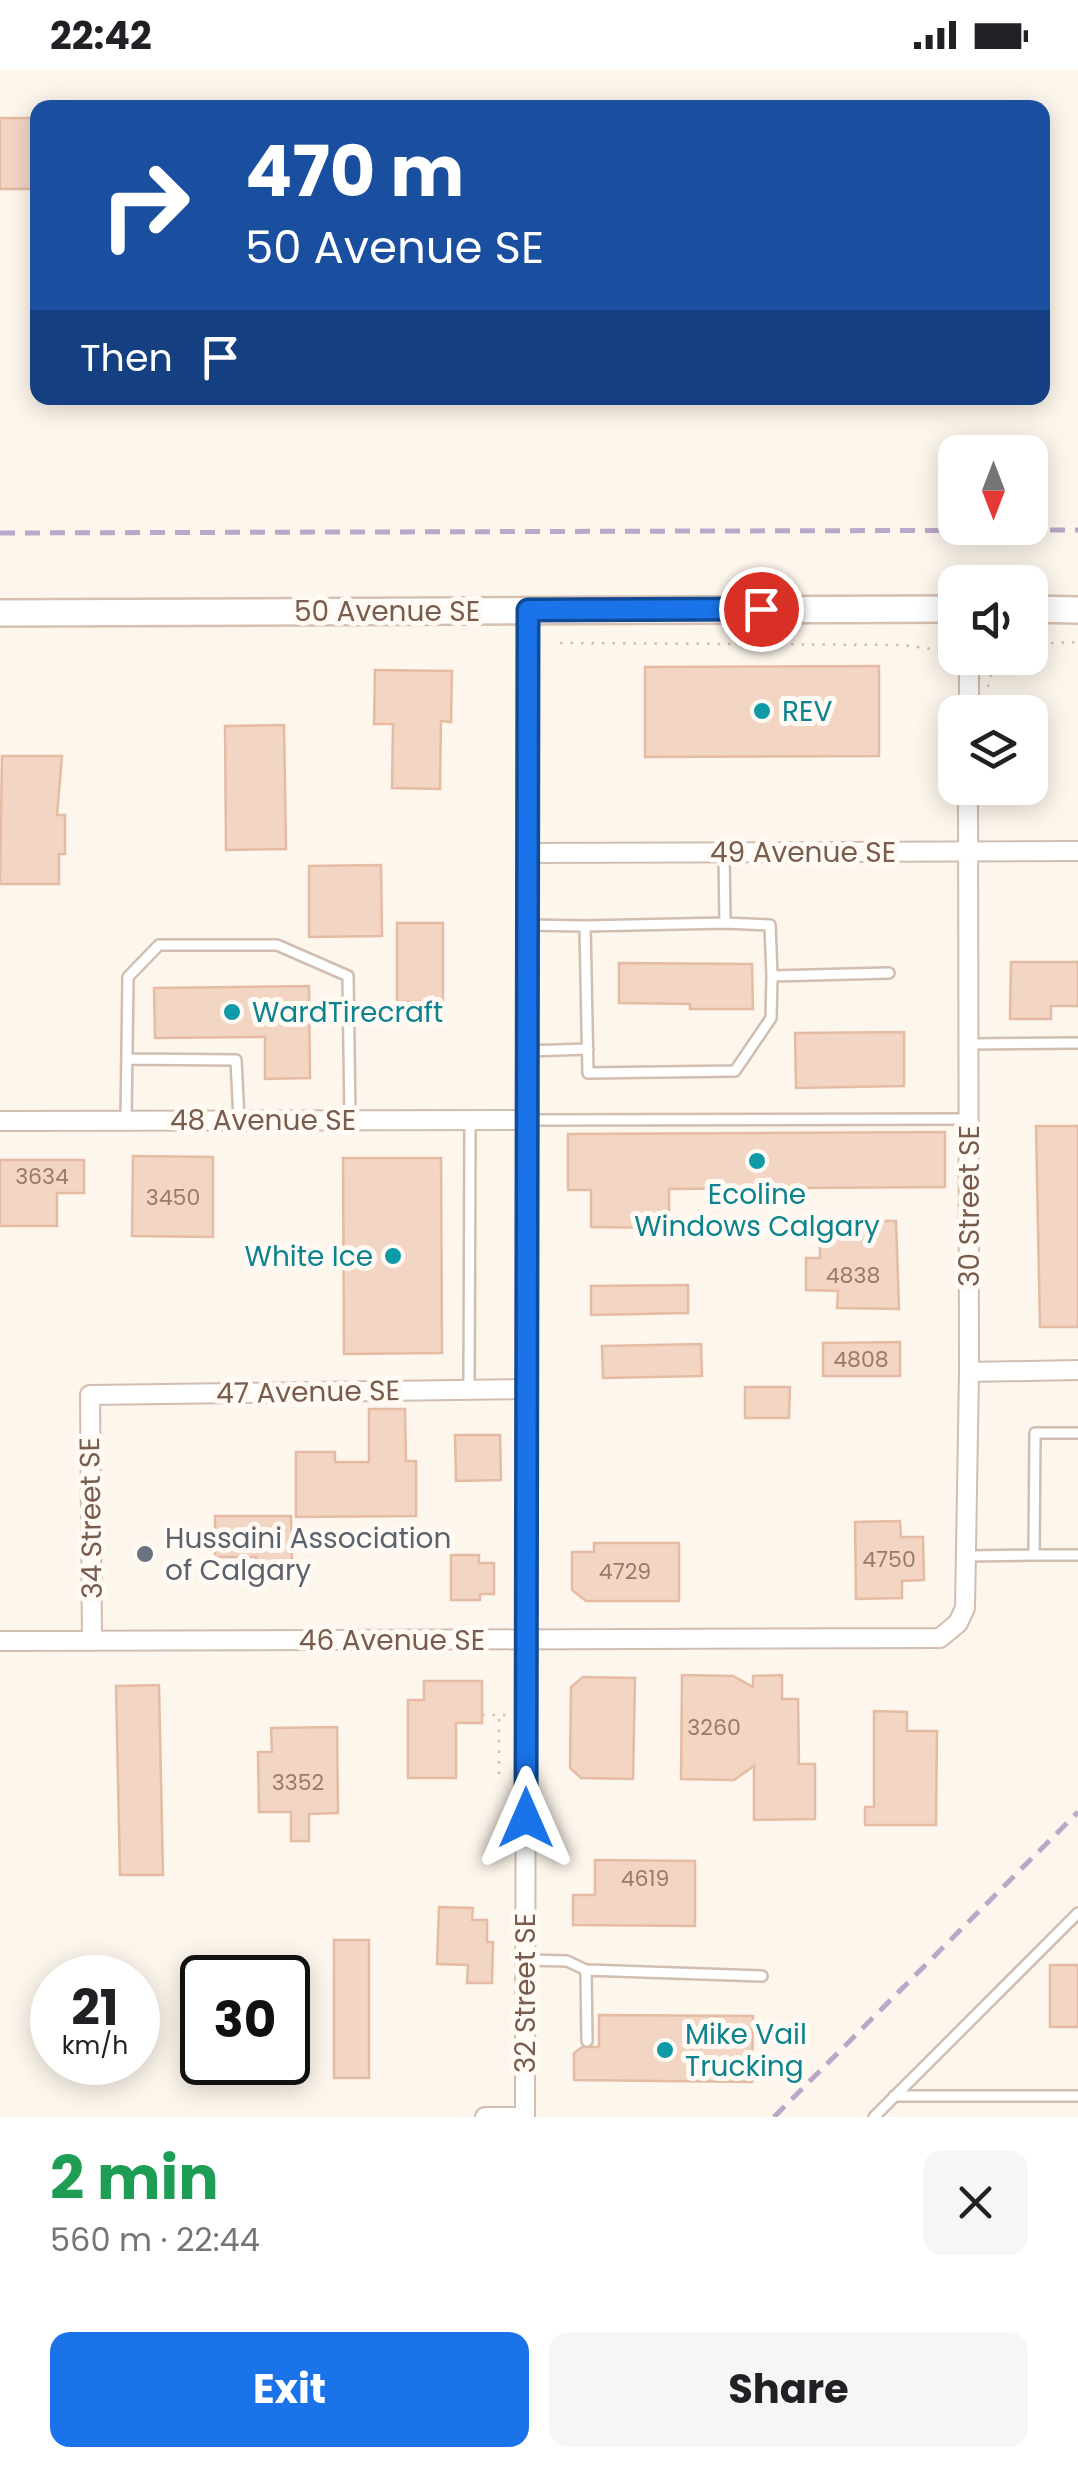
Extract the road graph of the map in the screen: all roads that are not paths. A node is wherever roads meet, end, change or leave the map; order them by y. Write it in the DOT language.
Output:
graph roads {
  1 [pos="938,609"];
  2 [pos="1048,609"];
  3 [pos="528,610"];
  4 [pos="1078,610"];
  5 [pos="0,613"];
  6 [pos="968,805"];
  7 [pos="968,851"];
  8 [pos="1078,851"];
  9 [pos="724,852"];
  10 [pos="527,853"];
  11 [pos="725,923"];
  12 [pos="527,926"];
  13 [pos="586,926"];
  14 [pos="889,973"];
  15 [pos="772,976"];
  16 [pos="1078,1042"];
  17 [pos="968,1044"];
  18 [pos="588,1049"];
  19 [pos="527,1051"];
  20 [pos="127,1059"];
  21 [pos="968,1119"];
  22 [pos="0,1120"];
  23 [pos="126,1120"];
  24 [pos="238,1120"];
  25 [pos="350,1120"];
  26 [pos="470,1120"];
  27 [pos="527,1120"];
  28 [pos="1078,1370"];
  29 [pos="969,1372"];
  30 [pos="526,1389"];
  31 [pos="469,1390"];
  32 [pos="90,1395"];
  33 [pos="1078,1433"];
  34 [pos="1078,1555"];
  35 [pos="966,1556"];
  36 [pos="1034,1556"];
  37 [pos="958,1623"];
  38 [pos="526,1639"];
  39 [pos="0,1641"];
  40 [pos="92,1641"];
  41 [pos="1078,1913"];
  42 [pos="525,1960"];
  43 [pos="586,1970"];
  44 [pos="762,1976"];
  45 [pos="587,2041"];
  46 [pos="894,2096"];
  47 [pos="1078,2096"];
  48 [pos="484,2117"];
  49 [pos="525,2117"];
  50 [pos="874,2117"];
  1 -- 3 [label="street, 50 Avenue SE"];
  2 -- 4 [label="street"];
  3 -- 5 [label="street, 50 Avenue SE"];
  3 -- 10 [label="street, 32 Street SE"];
  6 -- 7 [label="street, 30 Street SE"];
  7 -- 8 [label="street, 49 Avenue SE"];
  7 -- 9 [label="street, 49 Avenue SE"];
  7 -- 17 [label="street, 30 Street SE"];
  9 -- 10 [label="street, 49 Avenue SE"];
  9 -- 11 [label="lane"];
  10 -- 12 [label="street, 32 Street SE"];
  11 -- 13 [label="lane"];
  11 -- 15 [label="lane"];
  12 -- 13 [label="lane"];
  12 -- 19 [label="street, 32 Street SE"];
  13 -- 18 [label="lane"];
  14 -- 15 [label="lane"];
  15 -- 18 [label="lane"];
  16 -- 17 [label="lane"];
  17 -- 21 [label="street, 30 Street SE"];
  18 -- 19 [label="lane"];
  19 -- 27 [label="street, 32 Street SE"];
  20 -- 23 [label="lane"];
  20 -- 24 [label="lane"];
  20 -- 25 [label="lane"];
  21 -- 27 [label="lane"];
  21 -- 29 [label="street, 30 Street SE"];
  22 -- 23 [label="street, 48 Avenue SE"];
  23 -- 24 [label="street, 48 Avenue SE"];
  24 -- 25 [label="street, 48 Avenue SE"];
  25 -- 26 [label="street, 48 Avenue SE"];
  26 -- 27 [label="street, 48 Avenue SE"];
  26 -- 31 [label="lane"];
  27 -- 30 [label="street, 32 Street SE"];
  28 -- 29 [label="street"];
  29 -- 35 [label="street, 30 Street SE"];
  30 -- 31 [label="street, 47 Avenue SE"];
  30 -- 38 [label="street, 32 Street SE"];
  31 -- 32 [label="street, 47 Avenue SE"];
  32 -- 40 [label="street, 34 Street SE"];
  33 -- 36 [label="lane"];
  34 -- 36 [label="lane"];
  35 -- 36 [label="lane"];
  35 -- 37 [label="street, 30 Street SE"];
  37 -- 38 [label="street, 46 Avenue SE"];
  38 -- 40 [label="street, 46 Avenue SE"];
  38 -- 42 [label="street, 32 Street SE"];
  39 -- 40 [label="street, 46 Avenue SE"];
  41 -- 46 [label="lane"];
  42 -- 43 [label="lane"];
  42 -- 49 [label="street, 32 Street SE"];
  43 -- 44 [label="lane"];
  43 -- 45 [label="lane"];
  46 -- 47 [label="lane"];
  46 -- 50 [label="lane"];
  48 -- 49 [label="street"];
}
